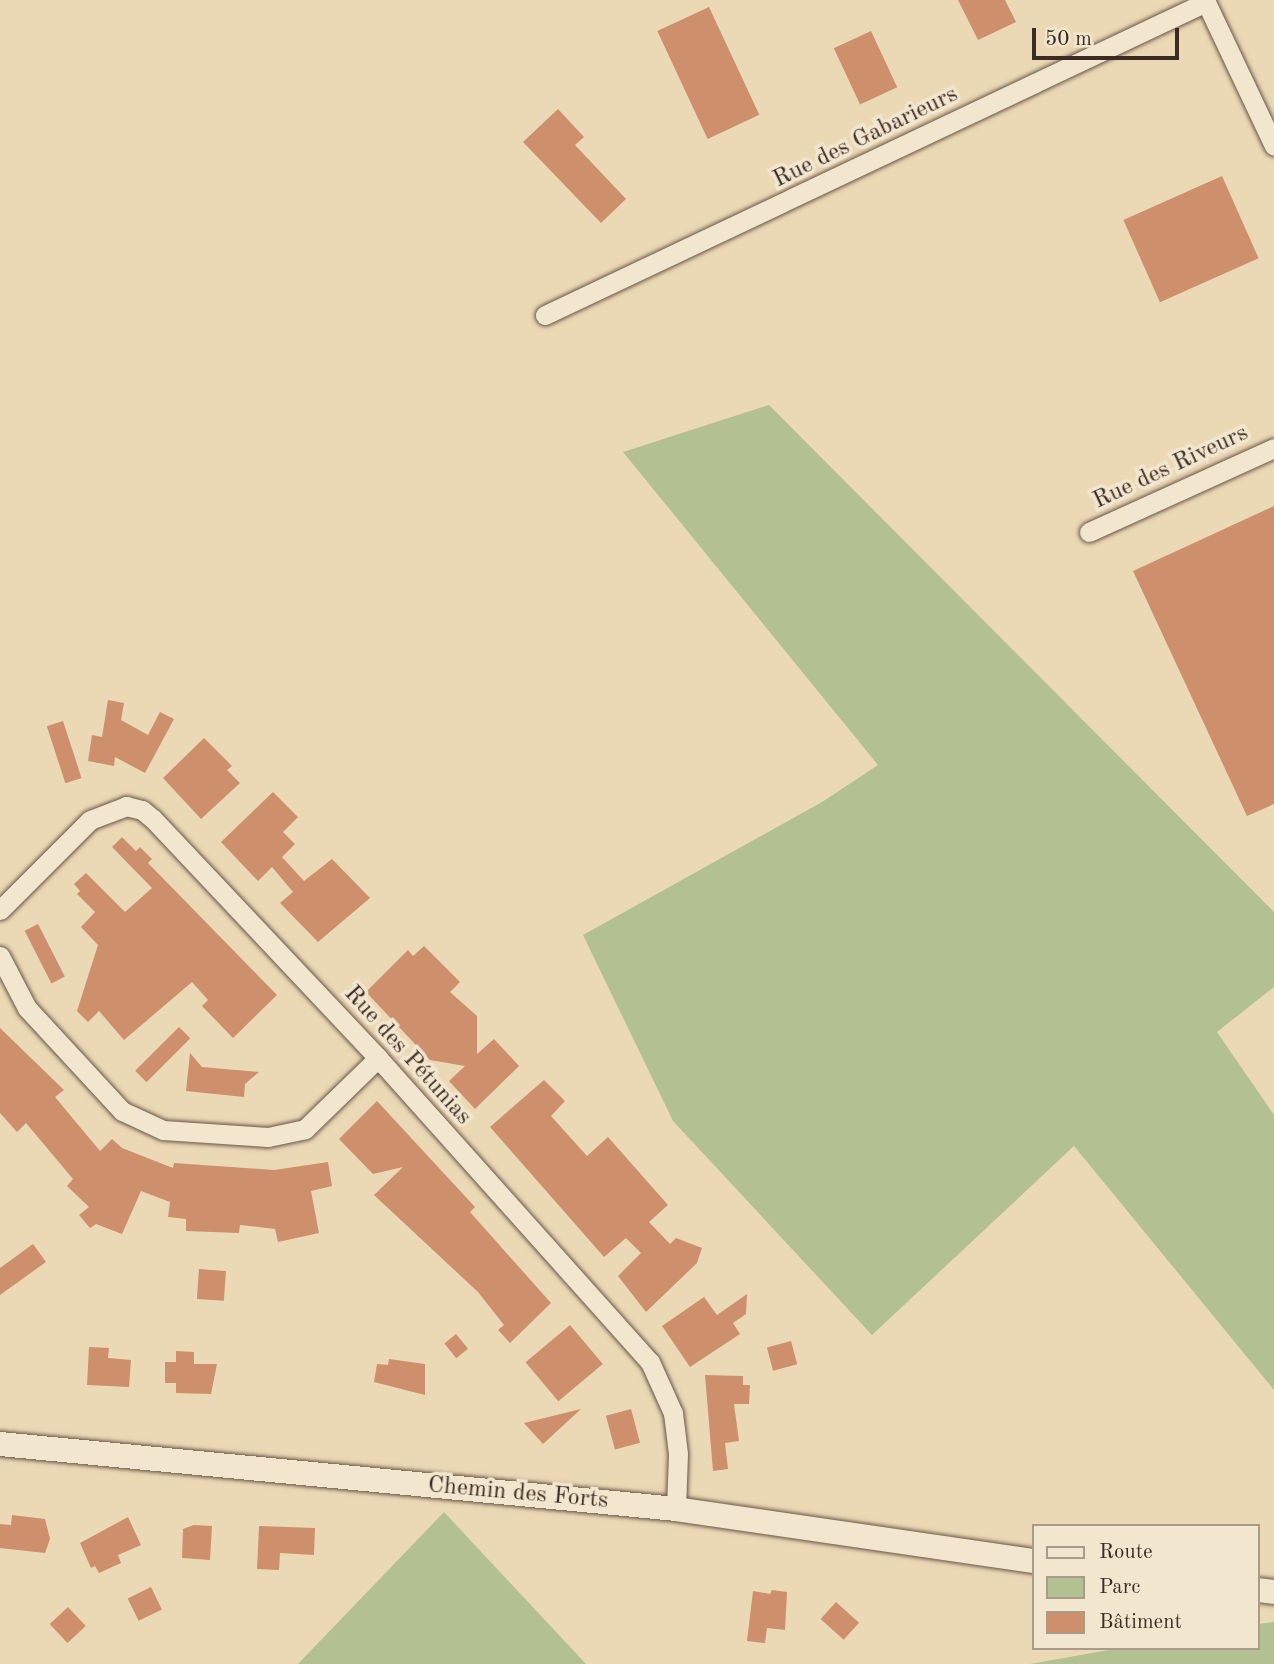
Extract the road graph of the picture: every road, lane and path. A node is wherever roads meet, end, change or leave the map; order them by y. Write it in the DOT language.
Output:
graph roads {
  1 [pos="1205,1"];
  2 [pos="1274,146"];
  3 [pos="545,315"];
  4 [pos="1274,448"];
  5 [pos="1089,532"];
  6 [pos="0,910"];
  7 [pos="0,956"];
  8 [pos="378,1058"];
  9 [pos="0,1444"];
  10 [pos="676,1509"];
  11 [pos="1032,1561"];
  1 -- 2 [label="street"];
  1 -- 3 [label="street, Rue des Gabarieurs"];
  4 -- 5 [label="street, Rue des Riveurs"];
  6 -- 8 [label="street, Rue des Pétunias"];
  7 -- 8 [label="street"];
  8 -- 10 [label="street, Rue des Pétunias"];
  9 -- 10 [label="street, Chemin des Forts"];
  10 -- 11 [label="street, Chemin des Forts"];
}
